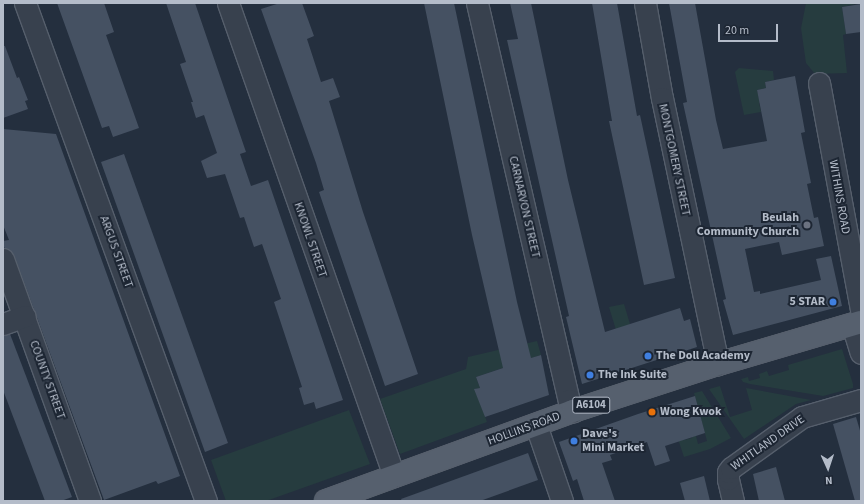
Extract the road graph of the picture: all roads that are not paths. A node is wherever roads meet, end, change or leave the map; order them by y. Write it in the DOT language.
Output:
graph roads {
  1 [pos="25,3"];
  2 [pos="228,3"];
  3 [pos="477,3"];
  4 [pos="645,3"];
  5 [pos="819,83"];
  6 [pos="3,259"];
  7 [pos="25,316"];
  8 [pos="858,319"];
  9 [pos="3,324"];
  10 [pos="861,353"];
  11 [pos="718,364"];
  12 [pos="861,400"];
  13 [pos="573,411"];
  14 [pos="536,424"];
  15 [pos="394,476"];
  16 [pos="90,501"];
  17 [pos="206,501"];
  18 [pos="326,501"];
  19 [pos="562,501"];
  20 [pos="733,501"];
  1 -- 17 [label="street, ARGUS STREET"];
  2 -- 15 [label="street, KNOWL STREET"];
  3 -- 13 [label="street, CARNARVON STREET"];
  4 -- 11 [label="street, MONTGOMERY STREET"];
  5 -- 8 [label="street, WITHINS ROAD"];
  6 -- 7 [label="street, COUNTY STREET"];
  7 -- 9 [label="street"];
  7 -- 16 [label="street, COUNTY STREET"];
  8 -- 10 [label="street, WITHINS ROAD"];
  8 -- 11 [label="main road, HOLLINS ROAD / A6104"];
  11 -- 13 [label="main road, HOLLINS ROAD / A6104"];
  12 -- 20 [label="street, WHITLAND DRIVE"];
  13 -- 14 [label="main road, HOLLINS ROAD / A6104"];
  14 -- 15 [label="main road, HOLLINS ROAD / A6104"];
  14 -- 19 [label="street"];
  15 -- 18 [label="main road, HOLLINS ROAD / A6104"];
}
